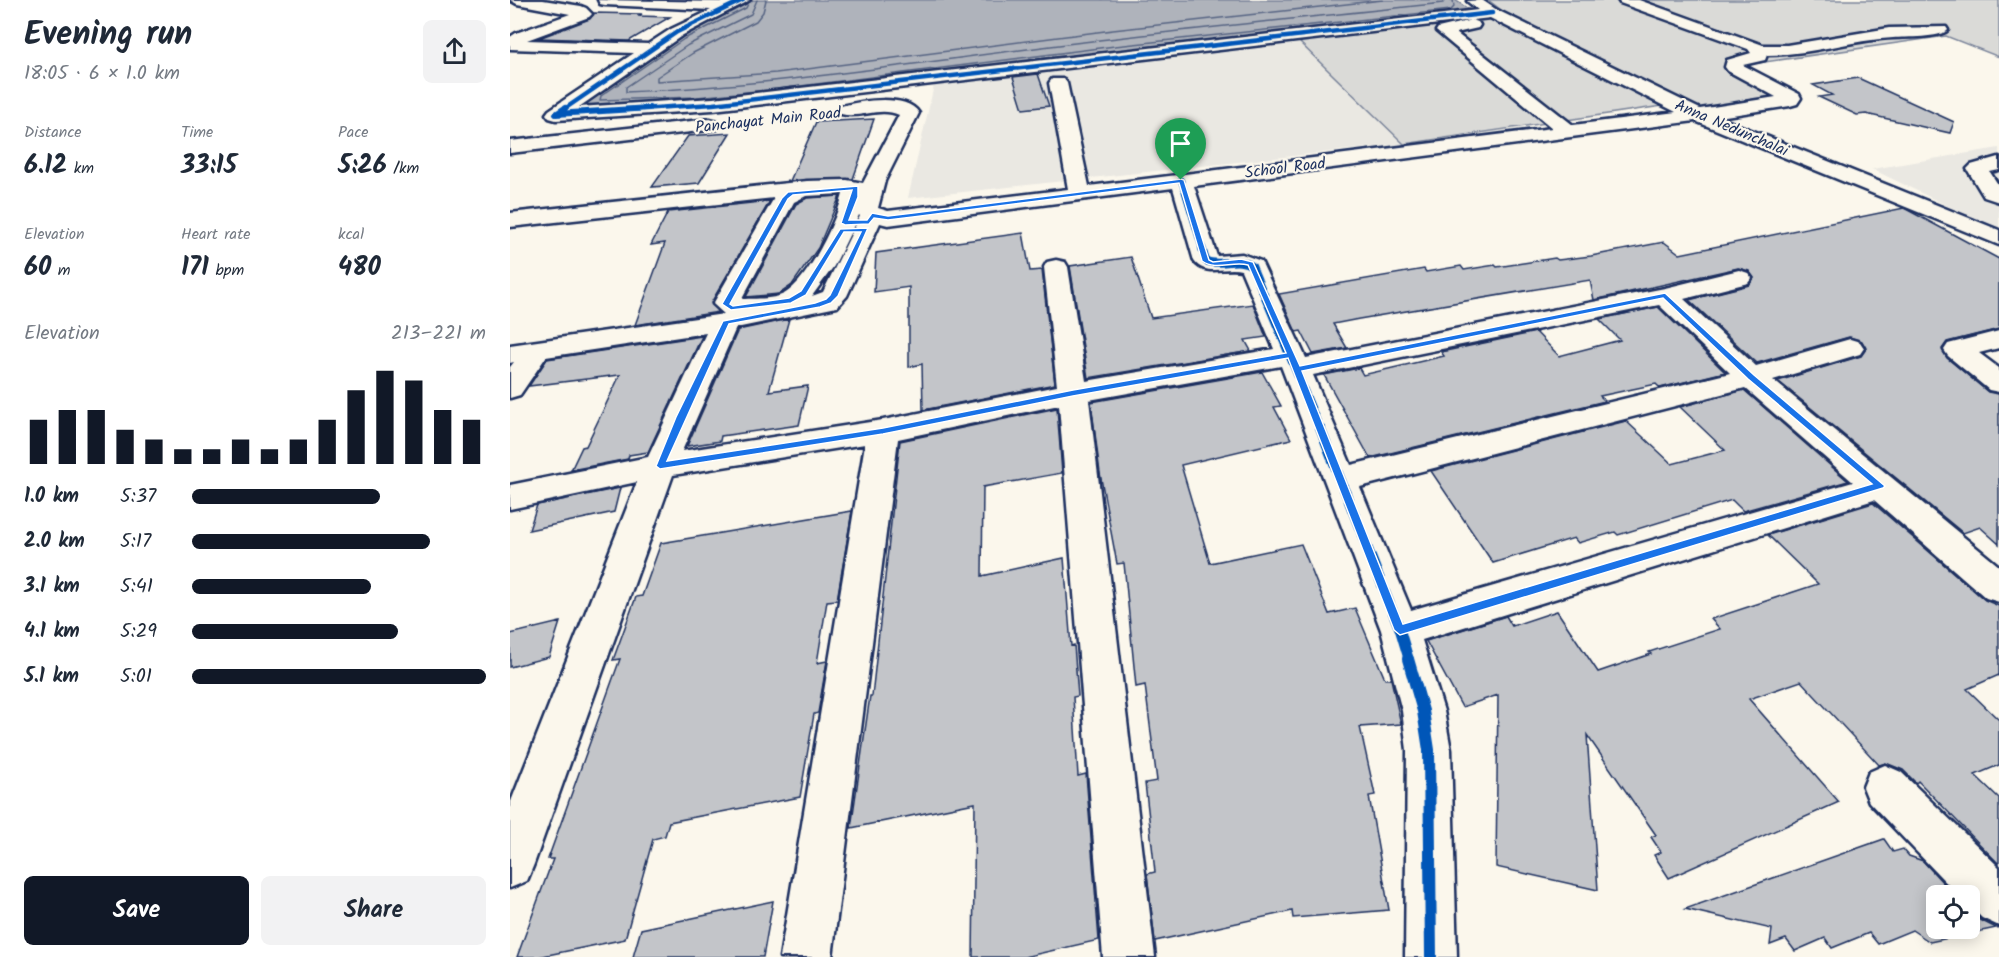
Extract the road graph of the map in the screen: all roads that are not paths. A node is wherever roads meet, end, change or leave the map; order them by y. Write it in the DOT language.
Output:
graph roads {
  1 [pos="517,0"];
  2 [pos="1473,0"];
  3 [pos="1625,0"];
  4 [pos="605,1"];
  5 [pos="737,3"];
  6 [pos="1484,19"];
  7 [pos="549,27"];
  8 [pos="595,29"];
  9 [pos="1940,30"];
  10 [pos="652,40"];
  11 [pos="1759,50"];
  12 [pos="1058,83"];
  13 [pos="835,111"];
  14 [pos="556,114"];
  15 [pos="1697,115"];
  16 [pos="730,123"];
  17 [pos="1568,131"];
  18 [pos="510,147"];
  19 [pos="1999,163"];
  20 [pos="1181,180"];
  21 [pos="874,181"];
  22 [pos="1080,193"];
  23 [pos="1999,195"];
  24 [pos="510,220"];
  25 [pos="859,224"];
  26 [pos="1999,238"];
  27 [pos="1056,267"];
  28 [pos="1739,279"];
  29 [pos="1665,296"];
  30 [pos="725,322"];
  31 [pos="1999,339"];
  32 [pos="1851,348"];
  33 [pos="523,352"];
  34 [pos="1294,362"];
  35 [pos="1751,377"];
  36 [pos="1999,383"];
  37 [pos="510,388"];
  38 [pos="1073,393"];
  39 [pos="883,431"];
  40 [pos="660,466"];
  41 [pos="1340,480"];
  42 [pos="1880,486"];
  43 [pos="510,496"];
  44 [pos="1999,587"];
  45 [pos="1400,630"];
  46 [pos="1885,787"];
  47 [pos="510,864"];
  48 [pos="1999,901"];
  49 [pos="806,957"];
  50 [pos="1129,957"];
  51 [pos="1431,957"];
  1 -- 7 [label="street"];
  2 -- 6 [label="street, Anna Nedunchalai"];
  3 -- 11 [label="street"];
  4 -- 5 [label="street"];
  5 -- 10 [label="street"];
  6 -- 14 [label="street"];
  6 -- 15 [label="street, Anna Nedunchalai"];
  6 -- 17 [label="street"];
  7 -- 8 [label="street"];
  7 -- 10 [label="street"];
  9 -- 11 [label="street"];
  10 -- 14 [label="street"];
  11 -- 15 [label="street, School Road"];
  12 -- 22 [label="street"];
  13 -- 21 [label="street, Panchayat Main Road"];
  14 -- 18 [label="street"];
  15 -- 17 [label="street, School Road"];
  15 -- 26 [label="street, Anna Nedunchalai"];
  16 -- 18 [label="street, Panchayat Main Road"];
  17 -- 20 [label="street, School Road"];
  19 -- 23 [label="street"];
  20 -- 22 [label="street, School Road"];
  20 -- 34 [label="street"];
  21 -- 24 [label="street"];
  21 -- 25 [label="street, Panchayat Main Road"];
  22 -- 25 [label="street, School Road"];
  25 -- 25 [label="street"];
  25 -- 30 [label="street"];
  27 -- 38 [label="street"];
  28 -- 29 [label="street"];
  29 -- 34 [label="street"];
  29 -- 35 [label="street"];
  30 -- 33 [label="street"];
  30 -- 40 [label="street"];
  31 -- 36 [label="street"];
  32 -- 35 [label="street"];
  33 -- 37 [label="street"];
  34 -- 38 [label="street"];
  34 -- 41 [label="street"];
  35 -- 41 [label="street"];
  35 -- 42 [label="street"];
  38 -- 39 [label="street"];
  38 -- 50 [label="street"];
  39 -- 40 [label="street"];
  39 -- 49 [label="street"];
  40 -- 43 [label="street"];
  40 -- 47 [label="street"];
  41 -- 45 [label="street"];
  42 -- 44 [label="street"];
  42 -- 45 [label="street"];
  45 -- 51 [label="street"];
  46 -- 48 [label="street"];
}
